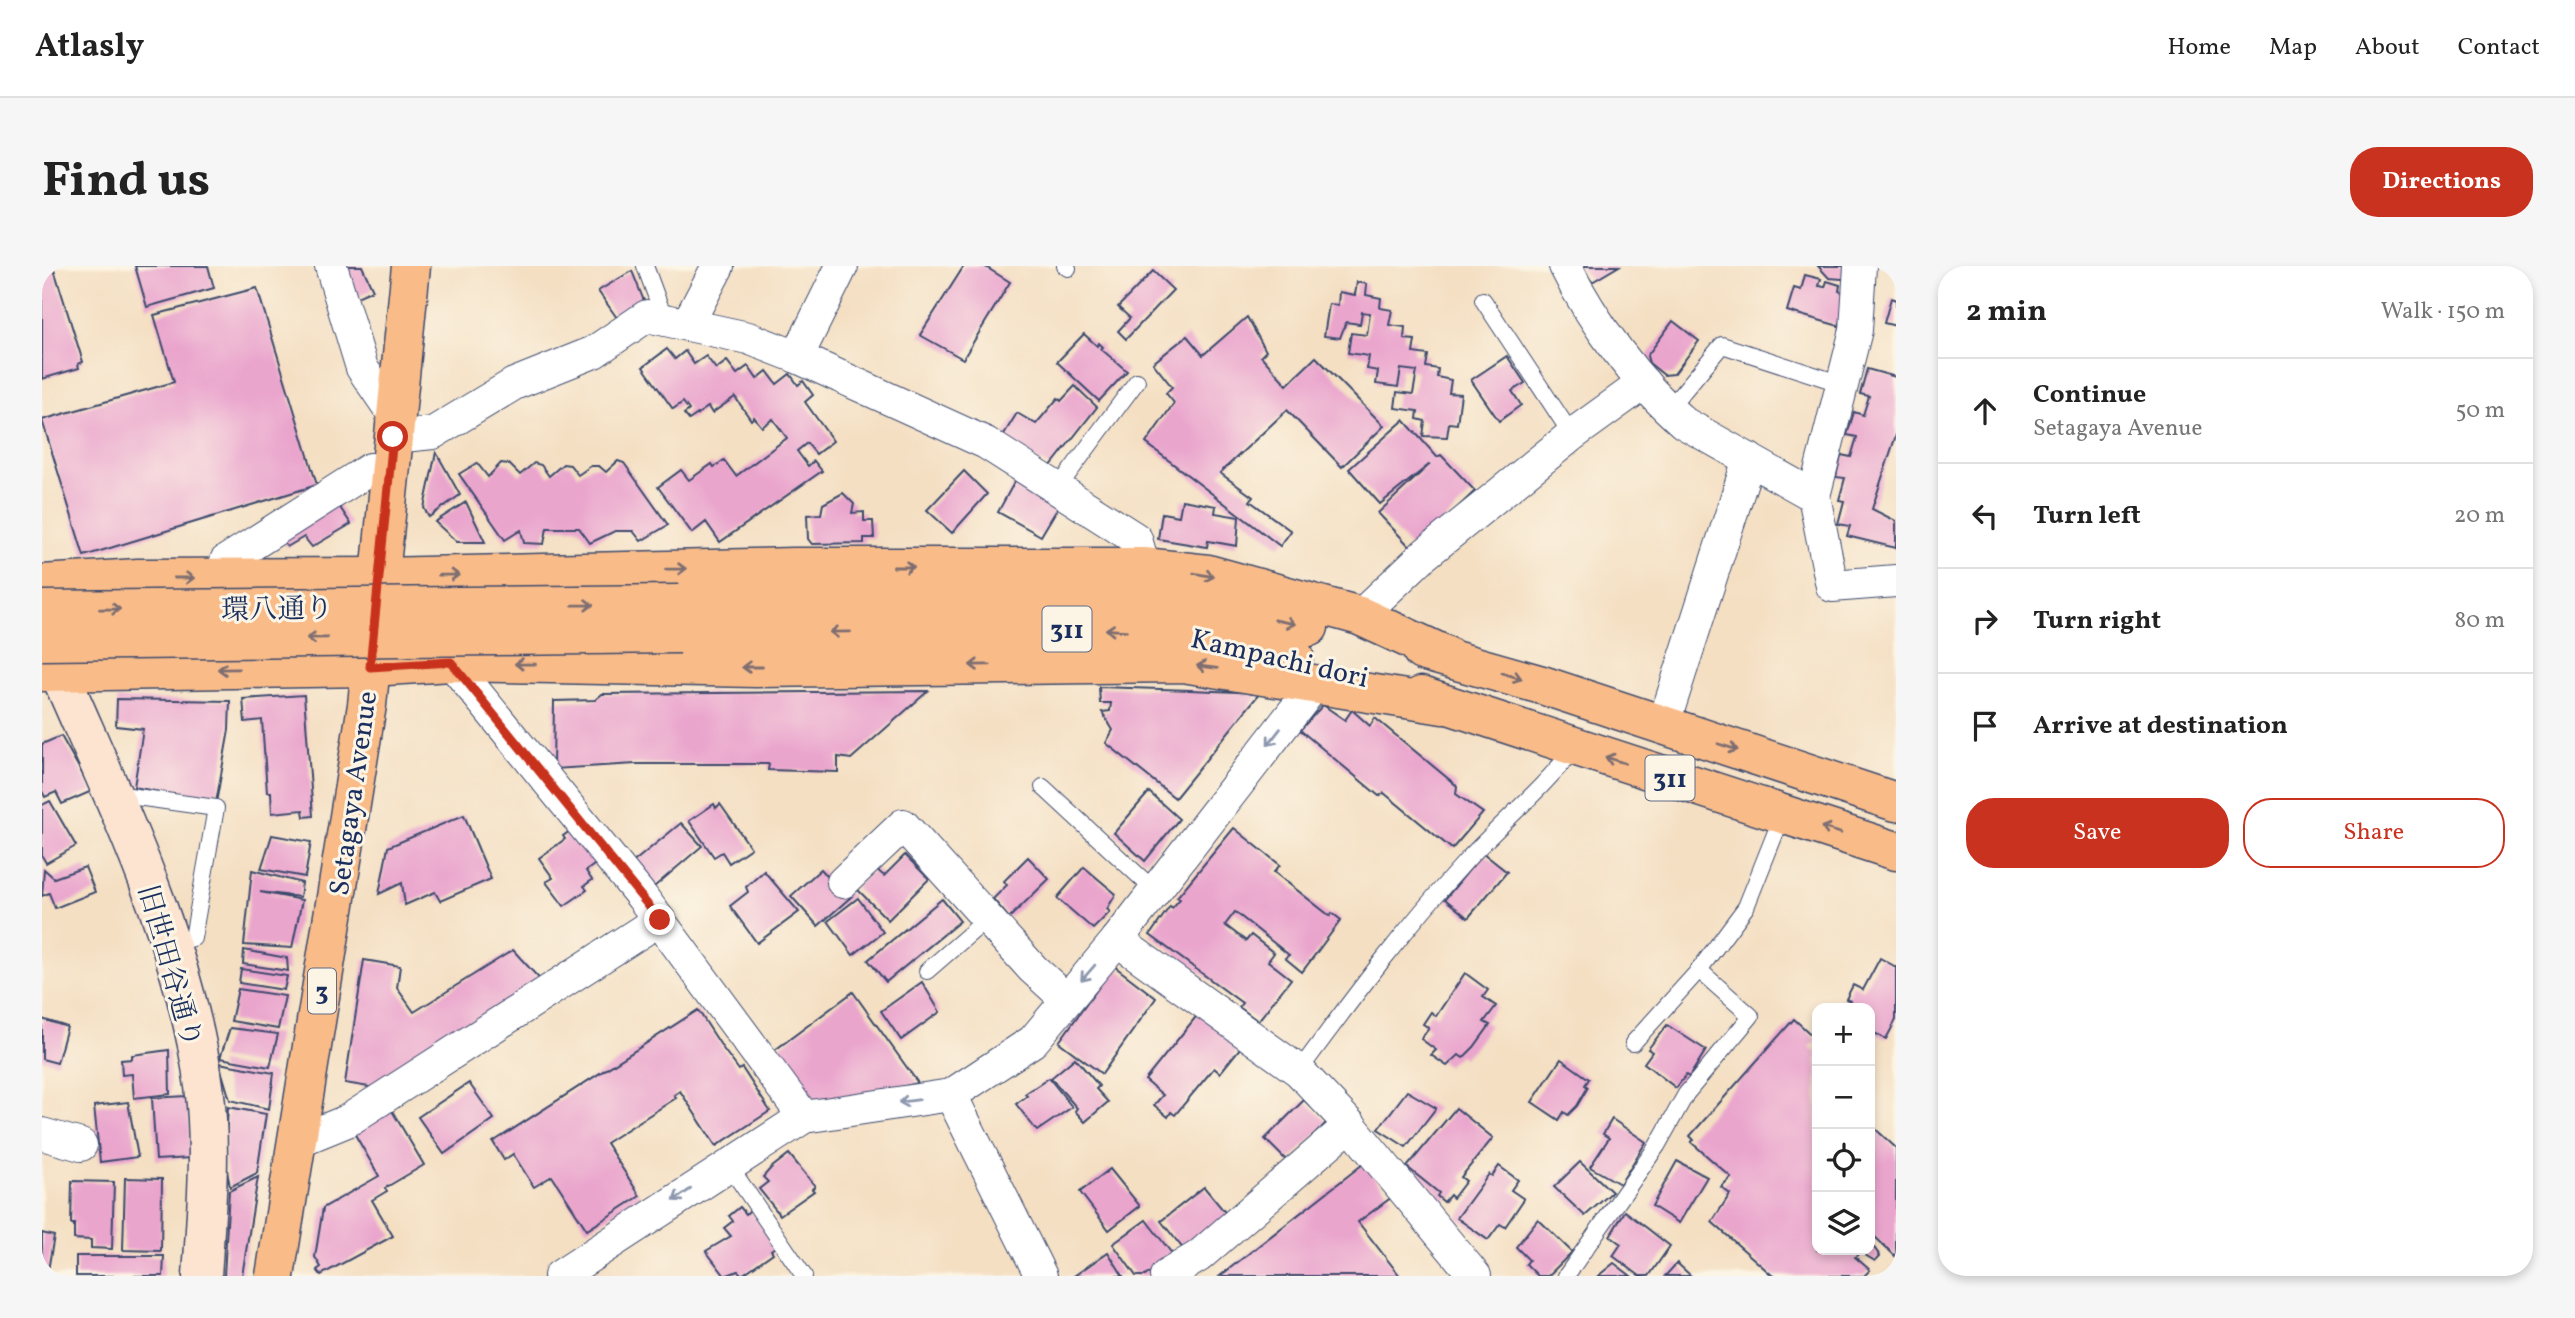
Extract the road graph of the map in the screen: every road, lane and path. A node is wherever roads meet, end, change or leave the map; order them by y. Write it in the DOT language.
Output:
graph roads {
  1 [pos="331,266"];
  2 [pos="411,266"];
  3 [pos="645,266"];
  4 [pos="718,266"];
  5 [pos="842,266"];
  6 [pos="1565,266"];
  7 [pos="1860,266"];
  8 [pos="1483,300"];
  9 [pos="676,322"];
  10 [pos="797,356"];
  11 [pos="1137,381"];
  12 [pos="1644,383"];
  13 [pos="1842,384"];
  14 [pos="1668,410"];
  15 [pos="394,426"];
  16 [pos="1572,435"];
  17 [pos="1749,459"];
  18 [pos="370,470"];
  19 [pos="1057,489"];
  20 [pos="1814,496"];
  21 [pos="226,561"];
  22 [pos="1144,567"];
  23 [pos="380,577"];
  24 [pos="1896,581"];
  25 [pos="42,584"];
  26 [pos="42,610"];
  27 [pos="1360,616"];
  28 [pos="680,619"];
  29 [pos="1447,656"];
  30 [pos="48,662"];
  31 [pos="451,662"];
  32 [pos="370,667"];
  33 [pos="1316,683"];
  34 [pos="1443,705"];
  35 [pos="1663,726"];
  36 [pos="1575,747"];
  37 [pos="1043,787"];
  38 [pos="112,794"];
  39 [pos="1896,802"];
  40 [pos="1783,814"];
  41 [pos="1896,851"];
  42 [pos="843,882"];
  43 [pos="1154,890"];
  44 [pos="988,918"];
  45 [pos="660,920"];
  46 [pos="1117,940"];
  47 [pos="170,946"];
  48 [pos="1699,970"];
  49 [pos="927,971"];
  50 [pos="1066,999"];
  51 [pos="1633,1043"];
  52 [pos="1299,1071"];
  53 [pos="951,1095"];
  54 [pos="804,1117"];
  55 [pos="1350,1125"];
  56 [pos="42,1134"];
  57 [pos="298,1141"];
  58 [pos="81,1145"];
  59 [pos="728,1164"];
  60 [pos="202,1276"];
  61 [pos="275,1276"];
  62 [pos="560,1276"];
  63 [pos="804,1276"];
  64 [pos="1041,1276"];
  65 [pos="1166,1276"];
  66 [pos="1475,1276"];
  67 [pos="1566,1276"];
  1 -- 15 [label="street"];
  2 -- 15 [label="main road, Setagaya Avenue / 3"];
  3 -- 9 [label="lane"];
  4 -- 9 [label="street"];
  5 -- 10 [label="street"];
  6 -- 12 [label="street"];
  7 -- 13 [label="street"];
  8 -- 16 [label="lane"];
  9 -- 10 [label="street"];
  9 -- 15 [label="street"];
  10 -- 19 [label="street"];
  11 -- 19 [label="lane"];
  12 -- 14 [label="street"];
  12 -- 16 [label="street"];
  13 -- 14 [label="lane"];
  13 -- 20 [label="street"];
  14 -- 17 [label="street"];
  15 -- 23 [label="main road, Setagaya Avenue / 3"];
  16 -- 27 [label="street"];
  17 -- 20 [label="street"];
  17 -- 35 [label="street"];
  18 -- 21 [label="street"];
  19 -- 22 [label="street"];
  20 -- 24 [label="street"];
  23 -- 22 [label="main road, one-way"];
  22 -- 27 [label="main road, one-way"];
  25 -- 23 [label="main road, one-way"];
  23 -- 32 [label="main road, Setagaya Avenue / 3"];
  26 -- 28 [label="main road, 環八通り / 311, one-way, bridge"];
  27 -- 29 [label="main road"];
  28 -- 29 [label="main road, Kampachi dori / 311, one-way"];
  28 -- 30 [label="main road, 環八通り / 311, one-way, bridge"];
  34 -- 28 [label="main road, Kampachi dori / 311, one-way"];
  29 -- 35 [label="main road, Kampachi dori / 311, one-way"];
  32 -- 30 [label="main road, one-way"];
  30 -- 38 [label="street, 旧世田谷通り"];
  31 -- 32 [label="main road"];
  33 -- 31 [label="main road, one-way"];
  31 -- 45 [label="street"];
  32 -- 57 [label="main road, Setagaya Avenue / 3"];
  33 -- 34 [label="main road"];
  33 -- 43 [label="street, one-way"];
  34 -- 36 [label="main road, Kampachi dori / 311"];
  35 -- 39 [label="main road, Kampachi dori / 311, one-way"];
  40 -- 36 [label="main road, Kampachi dori / 311, one-way"];
  36 -- 52 [label="lane"];
  37 -- 43 [label="lane"];
  38 -- 47 [label="street, 旧世田谷通り"];
  38 -- 47 [label="lane"];
  41 -- 40 [label="main road, Kampachi dori / 311, one-way"];
  40 -- 48 [label="lane"];
  42 -- 44 [label="street"];
  43 -- 46 [label="street"];
  44 -- 49 [label="lane"];
  44 -- 50 [label="street"];
  45 -- 54 [label="street"];
  45 -- 57 [label="street"];
  46 -- 50 [label="street, one-way"];
  46 -- 52 [label="street"];
  47 -- 60 [label="street, 旧世田谷通り"];
  48 -- 51 [label="lane"];
  48 -- 67 [label="lane"];
  50 -- 53 [label="street"];
  52 -- 55 [label="street"];
  53 -- 54 [label="street, one-way"];
  53 -- 64 [label="street"];
  54 -- 59 [label="street"];
  55 -- 65 [label="street"];
  55 -- 66 [label="street"];
  56 -- 58 [label="street"];
  57 -- 61 [label="main road, Setagaya Avenue / 3"];
  59 -- 62 [label="street, one-way"];
  59 -- 63 [label="lane"];
}
